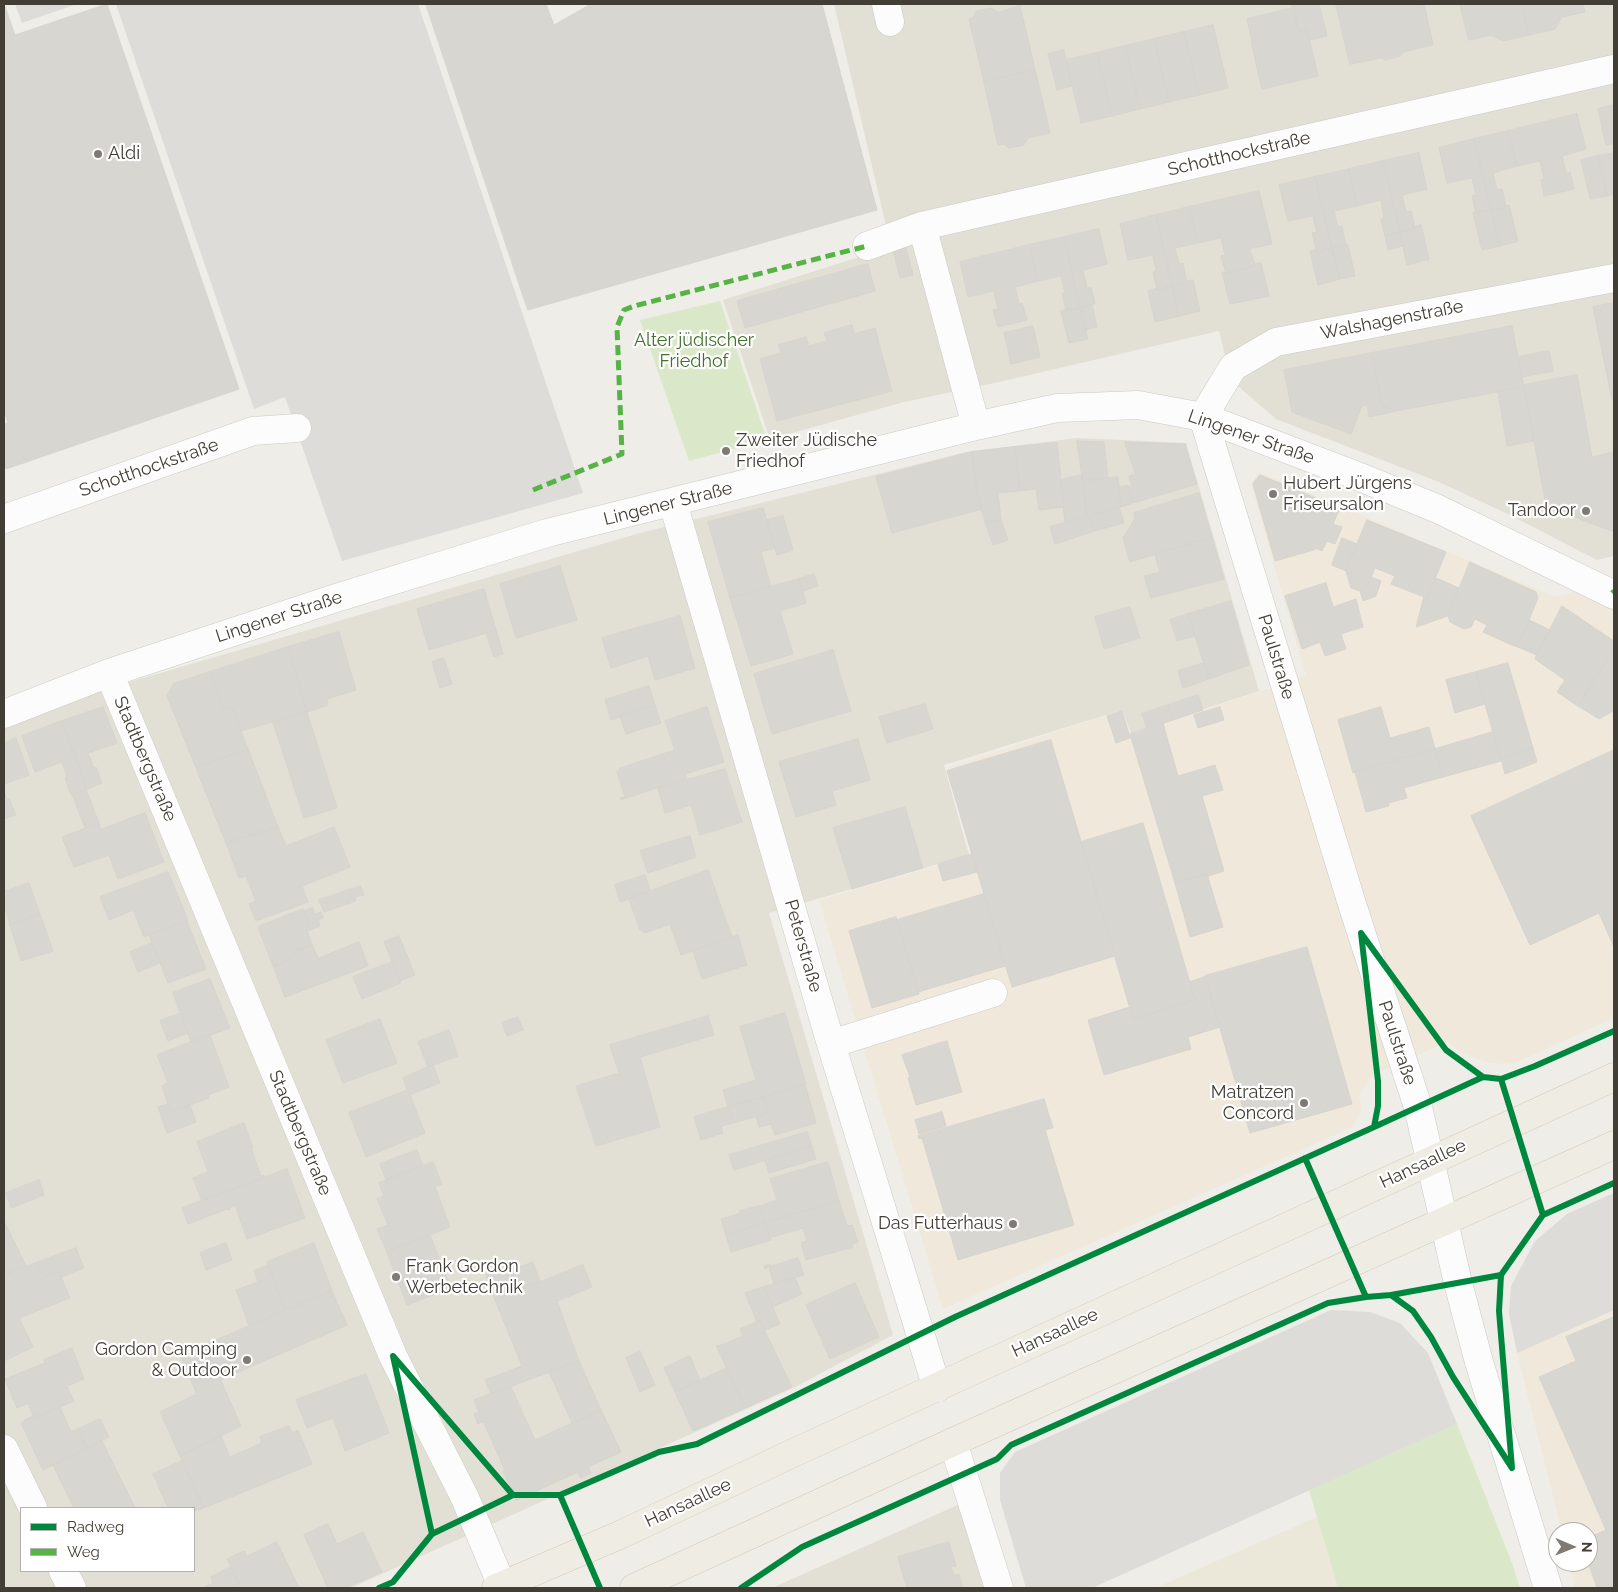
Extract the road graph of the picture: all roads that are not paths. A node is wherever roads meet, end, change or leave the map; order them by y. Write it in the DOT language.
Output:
graph roads {
  1 [pos="1614,69"];
  2 [pos="922,226"];
  3 [pos="867,246"];
  4 [pos="1614,278"];
  5 [pos="1203,417"];
  6 [pos="976,426"];
  7 [pos="297,428"];
  8 [pos="673,503"];
  9 [pos="4,519"];
  10 [pos="1613,593"];
  11 [pos="109,673"];
  12 [pos="4,714"];
  13 [pos="992,992"];
  14 [pos="832,1044"];
  15 [pos="1614,1077"];
  16 [pos="1614,1145"];
  17 [pos="1430,1161"];
  18 [pos="1444,1221"];
  19 [pos="937,1388"];
  20 [pos="953,1442"];
  21 [pos="4,1449"];
  22 [pos="33,1507"];
  23 [pos="64,1572"];
  24 [pos="501,1587"];
  25 [pos="72,1588"];
  26 [pos="634,1588"];
  27 [pos="999,1588"];
  28 [pos="1548,1588"];
  1 -- 2 [label="street, Schotthockstraße"];
  2 -- 3 [label="street, Schotthockstraße"];
  2 -- 6 [label="street"];
  4 -- 5 [label="street, Walshagenstraße"];
  5 -- 6 [label="street, Lingener Straße"];
  5 -- 10 [label="street, Lingener Straße"];
  5 -- 17 [label="street, Paulstraße"];
  6 -- 8 [label="street, Lingener Straße"];
  7 -- 9 [label="street, Schotthockstraße"];
  8 -- 11 [label="street, Lingener Straße"];
  8 -- 14 [label="street, Peterstraße"];
  11 -- 12 [label="street, Lingener Straße"];
  11 -- 24 [label="street, Stadtbergstraße"];
  13 -- 14 [label="street"];
  14 -- 19 [label="street, Peterstraße"];
  15 -- 17 [label="main road, Hansaallee"];
  16 -- 18 [label="main road"];
  17 -- 18 [label="street, Paulstraße"];
  17 -- 19 [label="main road, Hansaallee"];
  18 -- 20 [label="main road"];
  18 -- 28 [label="street, Paulstraße"];
  19 -- 24 [label="main road, Hansaallee"];
  20 -- 26 [label="main road"];
  20 -- 27 [label="street"];
  21 -- 22 [label="street"];
  23 -- 25 [label="street"];
}
